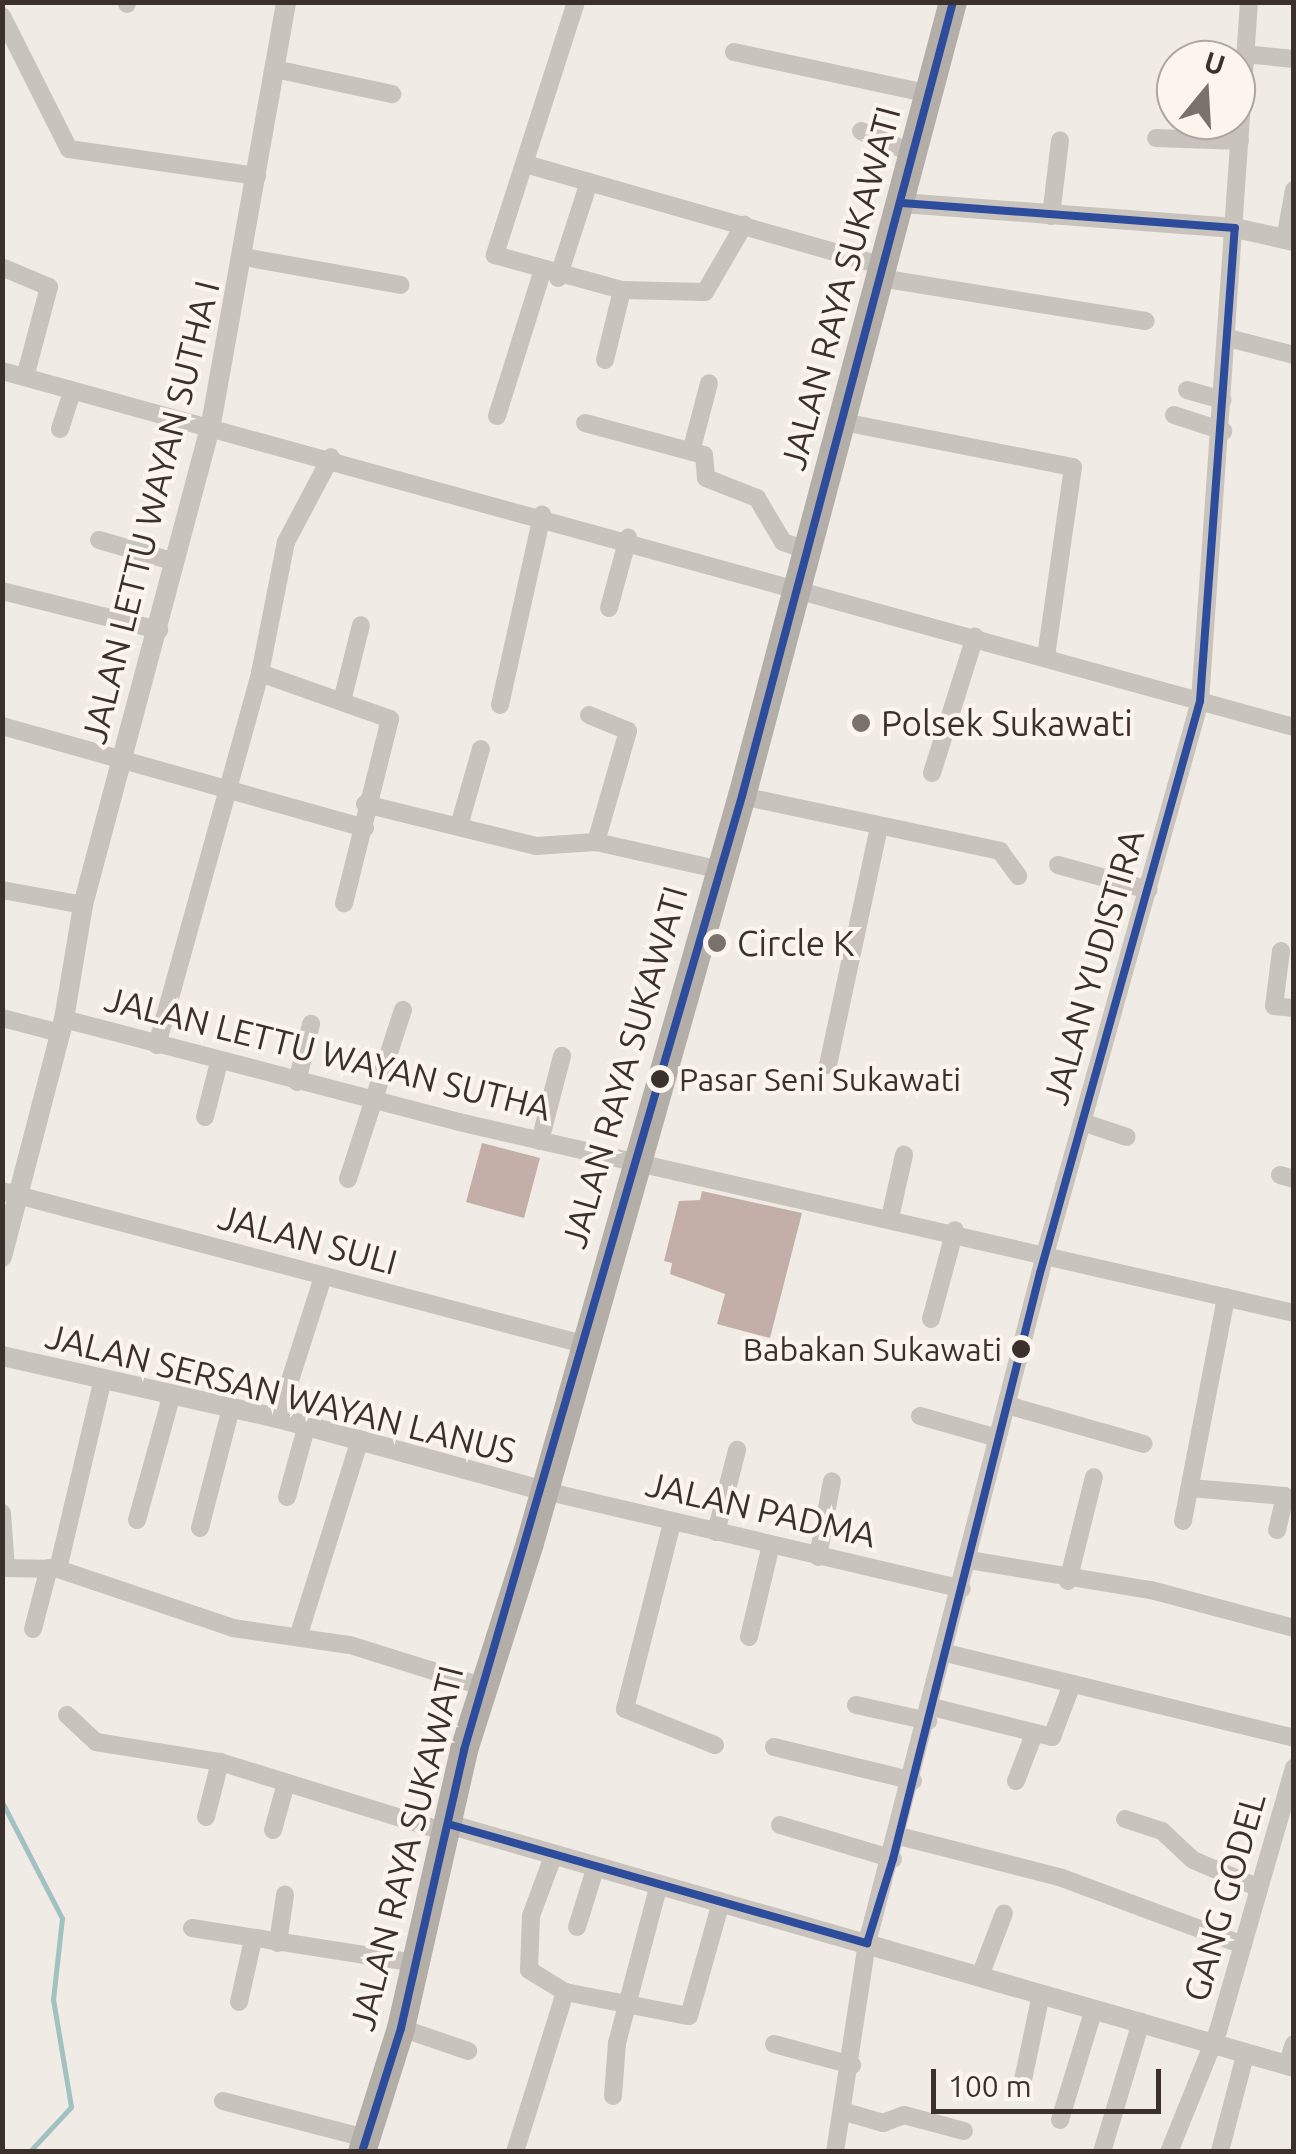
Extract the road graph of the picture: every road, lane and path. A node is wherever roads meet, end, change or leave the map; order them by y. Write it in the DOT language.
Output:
graph roads {
  1 [pos="286,2"];
  2 [pos="576,2"];
  3 [pos="952,2"];
  4 [pos="1249,2"];
  5 [pos="2,16"];
  6 [pos="1245,40"];
  7 [pos="734,52"];
  8 [pos="1256,55"];
  9 [pos="1294,59"];
  10 [pos="275,69"];
  11 [pos="392,94"];
  12 [pos="930,94"];
  13 [pos="860,131"];
  14 [pos="1212,140"];
  15 [pos="1060,141"];
  16 [pos="1240,141"];
  17 [pos="914,154"];
  18 [pos="529,165"];
  19 [pos="257,176"];
  20 [pos="589,182"];
  21 [pos="1294,190"];
  22 [pos="902,202"];
  23 [pos="1052,216"];
  24 [pos="744,225"];
  25 [pos="1236,228"];
  26 [pos="1289,240"];
  27 [pos="244,257"];
  28 [pos="4,268"];
  29 [pos="882,272"];
  30 [pos="550,275"];
  31 [pos="402,285"];
  32 [pos="622,290"];
  33 [pos="1146,321"];
  34 [pos="1228,338"];
  35 [pos="1294,354"];
  36 [pos="604,360"];
  37 [pos="2,371"];
  38 [pos="25,377"];
  39 [pos="709,384"];
  40 [pos="1187,390"];
  41 [pos="72,391"];
  42 [pos="1223,400"];
  43 [pos="1174,415"];
  44 [pos="497,416"];
  45 [pos="843,422"];
  46 [pos="584,423"];
  47 [pos="211,424"];
  48 [pos="60,429"];
  49 [pos="1222,431"];
  50 [pos="692,448"];
  51 [pos="331,458"];
  52 [pos="542,515"];
  53 [pos="628,538"];
  54 [pos="99,540"];
  55 [pos="809,551"];
  56 [pos="175,562"];
  57 [pos="799,585"];
  58 [pos="2,591"];
  59 [pos="608,608"];
  60 [pos="361,625"];
  61 [pos="159,630"];
  62 [pos="974,636"];
  63 [pos="1046,657"];
  64 [pos="260,673"];
  65 [pos="342,701"];
  66 [pos="1200,701"];
  67 [pos="500,705"];
  68 [pos="589,714"];
  69 [pos="2,726"];
  70 [pos="1294,727"];
  71 [pos="481,749"];
  72 [pos="124,763"];
  73 [pos="932,774"];
  74 [pos="228,787"];
  75 [pos="742,796"];
  76 [pos="365,804"];
  77 [pos="458,826"];
  78 [pos="880,827"];
  79 [pos="365,828"];
  80 [pos="596,842"];
  81 [pos="1058,865"];
  82 [pos="721,870"];
  83 [pos="1018,876"];
  84 [pos="2,890"];
  85 [pos="1149,890"];
  86 [pos="344,902"];
  87 [pos="83,905"];
  88 [pos="1281,951"];
  89 [pos="1294,1008"];
  90 [pos="403,1010"];
  91 [pos="2,1018"];
  92 [pos="311,1024"];
  93 [pos="62,1026"];
  94 [pos="157,1045"];
  95 [pos="562,1056"];
  96 [pos="219,1062"];
  97 [pos="828,1065"];
  98 [pos="296,1082"];
  99 [pos="373,1097"];
  100 [pos="205,1117"];
  101 [pos="1082,1122"];
  102 [pos="1127,1137"];
  103 [pos="540,1141"];
  104 [pos="904,1156"];
  105 [pos="636,1162"];
  106 [pos="348,1179"];
  107 [pos="10,1192"];
  108 [pos="890,1218"];
  109 [pos="955,1230"];
  110 [pos="1046,1251"];
  111 [pos="2,1257"];
  112 [pos="322,1277"];
  113 [pos="1226,1297"];
  114 [pos="1294,1314"];
  115 [pos="931,1319"];
  116 [pos="583,1344"];
  117 [pos="2,1356"];
  118 [pos="103,1378"];
  119 [pos="172,1394"];
  120 [pos="1007,1405"];
  121 [pos="230,1408"];
  122 [pos="920,1416"];
  123 [pos="278,1418"];
  124 [pos="306,1428"];
  125 [pos="997,1438"];
  126 [pos="359,1443"];
  127 [pos="1144,1444"];
  128 [pos="737,1450"];
  129 [pos="1094,1477"];
  130 [pos="832,1481"];
  131 [pos="1190,1488"];
  132 [pos="545,1491"];
  133 [pos="1289,1496"];
  134 [pos="287,1497"];
  135 [pos="2,1513"];
  136 [pos="137,1520"];
  137 [pos="1183,1521"];
  138 [pos="672,1523"];
  139 [pos="200,1528"];
  140 [pos="1277,1530"];
  141 [pos="716,1532"];
  142 [pos="771,1545"];
  143 [pos="818,1557"];
  144 [pos="969,1560"];
  145 [pos="4,1568"];
  146 [pos="54,1569"];
  147 [pos="1068,1581"];
  148 [pos="962,1588"];
  149 [pos="1294,1628"];
  150 [pos="32,1629"];
  151 [pos="298,1634"];
  152 [pos="749,1637"];
  153 [pos="946,1652"];
  154 [pos="1072,1684"];
  155 [pos="482,1686"];
  156 [pos="856,1705"];
  157 [pos="930,1714"];
  158 [pos="67,1715"];
  159 [pos="1034,1734"];
  160 [pos="1294,1738"];
  161 [pos="716,1745"];
  162 [pos="774,1747"];
  163 [pos="220,1762"];
  164 [pos="1294,1768"];
  165 [pos="913,1781"];
  166 [pos="1016,1782"];
  167 [pos="286,1783"];
  168 [pos="206,1817"];
  169 [pos="1125,1819"];
  170 [pos="780,1825"];
  171 [pos="447,1828"];
  172 [pos="273,1830"];
  173 [pos="899,1836"];
  174 [pos="554,1854"];
  175 [pos="893,1858"];
  176 [pos="596,1866"];
  177 [pos="659,1884"];
  178 [pos="1259,1888"];
  179 [pos="285,1895"];
  180 [pos="721,1902"];
  181 [pos="1004,1913"];
  182 [pos="576,1927"];
  183 [pos="192,1928"];
  184 [pos="253,1940"];
  185 [pos="278,1943"];
  186 [pos="868,1943"];
  187 [pos="1244,1945"];
  188 [pos="416,1963"];
  189 [pos="980,1976"];
  190 [pos="565,1992"];
  191 [pos="1041,1994"];
  192 [pos="238,2002"];
  193 [pos="625,2007"];
  194 [pos="1094,2009"];
  195 [pos="1140,2022"];
  196 [pos="401,2028"];
  197 [pos="1212,2042"];
  198 [pos="774,2044"];
  199 [pos="468,2051"];
  200 [pos="1246,2052"];
  201 [pos="1291,2059"];
  202 [pos="852,2065"];
  203 [pos="1022,2085"];
  204 [pos="613,2096"];
  205 [pos="222,2101"];
  206 [pos="845,2112"];
  207 [pos="1060,2120"];
  208 [pos="964,2131"];
  209 [pos="363,2145"];
  210 [pos="1220,2151"];
  211 [pos="515,2152"];
  212 [pos="835,2152"];
  213 [pos="1102,2152"];
  214 [pos="1169,2152"];
  1 -- 10 [label="street, JALAN LETTU WAYAN SUTHA I"];
  2 -- 18 [label="street"];
  3 -- 12 [label="highway, JALAN RAYA SUKAWATI"];
  4 -- 6 [label="street, JALAN YUDISTIRA"];
  5 -- 19 [label="street"];
  7 -- 12 [label="street"];
  8 -- 9 [label="street"];
  10 -- 11 [label="street"];
  10 -- 19 [label="street, JALAN LETTU WAYAN SUTHA I"];
  12 -- 17 [label="highway, JALAN RAYA SUKAWATI"];
  13 -- 17 [label="street"];
  14 -- 16 [label="street"];
  15 -- 23 [label="street"];
  16 -- 25 [label="street, JALAN YUDISTIRA"];
  17 -- 22 [label="highway, JALAN RAYA SUKAWATI"];
  18 -- 20 [label="street"];
  18 -- 30 [label="street"];
  19 -- 27 [label="street, JALAN LETTU WAYAN SUTHA I"];
  20 -- 24 [label="street"];
  20 -- 30 [label="street"];
  21 -- 26 [label="street"];
  22 -- 23 [label="street"];
  22 -- 29 [label="highway, JALAN RAYA SUKAWATI"];
  23 -- 25 [label="street"];
  24 -- 29 [label="street"];
  24 -- 32 [label="street"];
  25 -- 26 [label="street"];
  25 -- 34 [label="street, JALAN YUDISTIRA"];
  27 -- 31 [label="street"];
  27 -- 47 [label="street, JALAN LETTU WAYAN SUTHA I"];
  28 -- 38 [label="street"];
  29 -- 33 [label="street"];
  29 -- 45 [label="highway, JALAN RAYA SUKAWATI"];
  30 -- 32 [label="street"];
  30 -- 44 [label="street"];
  32 -- 36 [label="street"];
  34 -- 35 [label="street"];
  34 -- 42 [label="street, JALAN YUDISTIRA"];
  37 -- 38 [label="street"];
  38 -- 41 [label="street"];
  39 -- 50 [label="street"];
  40 -- 42 [label="street"];
  41 -- 47 [label="street"];
  41 -- 48 [label="street"];
  42 -- 49 [label="street, JALAN YUDISTIRA"];
  43 -- 49 [label="street"];
  45 -- 55 [label="highway, JALAN RAYA SUKAWATI"];
  45 -- 63 [label="street"];
  46 -- 50 [label="street"];
  47 -- 51 [label="street"];
  47 -- 56 [label="street, JALAN LETTU WAYAN SUTHA I"];
  49 -- 66 [label="street, JALAN YUDISTIRA"];
  50 -- 55 [label="street"];
  51 -- 52 [label="street"];
  51 -- 64 [label="street"];
  52 -- 53 [label="street"];
  52 -- 67 [label="street"];
  53 -- 57 [label="street"];
  53 -- 59 [label="street"];
  54 -- 56 [label="street"];
  55 -- 57 [label="highway, JALAN RAYA SUKAWATI"];
  56 -- 61 [label="street, JALAN LETTU WAYAN SUTHA I"];
  57 -- 62 [label="street"];
  57 -- 75 [label="highway, JALAN RAYA SUKAWATI"];
  58 -- 61 [label="street"];
  60 -- 65 [label="street"];
  61 -- 72 [label="street, JALAN LETTU WAYAN SUTHA I"];
  62 -- 63 [label="street"];
  62 -- 73 [label="street"];
  63 -- 66 [label="street"];
  64 -- 65 [label="street"];
  64 -- 74 [label="street"];
  65 -- 76 [label="street"];
  66 -- 70 [label="street"];
  66 -- 85 [label="street, JALAN YUDISTIRA"];
  68 -- 80 [label="street"];
  69 -- 72 [label="street"];
  71 -- 77 [label="street"];
  72 -- 74 [label="street"];
  72 -- 87 [label="street, JALAN LETTU WAYAN SUTHA I"];
  74 -- 79 [label="street"];
  74 -- 94 [label="street"];
  75 -- 78 [label="street"];
  75 -- 82 [label="highway, JALAN RAYA SUKAWATI"];
  76 -- 77 [label="street"];
  76 -- 79 [label="street"];
  77 -- 80 [label="street"];
  78 -- 83 [label="street"];
  78 -- 97 [label="street"];
  79 -- 86 [label="street"];
  80 -- 82 [label="street"];
  81 -- 85 [label="street"];
  82 -- 105 [label="highway, JALAN RAYA SUKAWATI"];
  84 -- 87 [label="street"];
  85 -- 101 [label="street, JALAN YUDISTIRA"];
  87 -- 93 [label="street, JALAN LETTU WAYAN SUTHA I"];
  88 -- 89 [label="street"];
  90 -- 99 [label="street"];
  91 -- 93 [label="street, JALAN LETTU WAYAN SUTHA"];
  92 -- 98 [label="street"];
  93 -- 94 [label="street, JALAN LETTU WAYAN SUTHA"];
  93 -- 107 [label="street"];
  94 -- 96 [label="street, JALAN LETTU WAYAN SUTHA"];
  95 -- 103 [label="street"];
  96 -- 98 [label="street, JALAN LETTU WAYAN SUTHA"];
  96 -- 100 [label="street"];
  98 -- 99 [label="street, JALAN LETTU WAYAN SUTHA"];
  99 -- 103 [label="street, JALAN LETTU WAYAN SUTHA"];
  99 -- 106 [label="street"];
  101 -- 102 [label="street"];
  101 -- 110 [label="street, JALAN YUDISTIRA"];
  103 -- 105 [label="street, JALAN LETTU WAYAN SUTHA"];
  104 -- 108 [label="street"];
  105 -- 108 [label="street, JALAN LETTU WAYAN SUTHA"];
  105 -- 116 [label="highway, JALAN RAYA SUKAWATI"];
  107 -- 111 [label="street"];
  107 -- 112 [label="street, JALAN SULI"];
  108 -- 109 [label="street, JALAN LETTU WAYAN SUTHA"];
  109 -- 110 [label="street, JALAN LETTU WAYAN SUTHA"];
  109 -- 115 [label="street"];
  110 -- 113 [label="street, JALAN LETTU WAYAN SUTHA"];
  110 -- 120 [label="street, JALAN YUDISTIRA"];
  112 -- 116 [label="street, JALAN SULI"];
  112 -- 123 [label="street"];
  113 -- 114 [label="street, JALAN LETTU WAYAN SUTHA"];
  113 -- 131 [label="street"];
  116 -- 132 [label="highway, JALAN RAYA SUKAWATI"];
  117 -- 118 [label="street, JALAN SERSAN WAYAN LANUS"];
  118 -- 119 [label="street, JALAN SERSAN WAYAN LANUS"];
  118 -- 146 [label="street"];
  119 -- 121 [label="street, JALAN SERSAN WAYAN LANUS"];
  119 -- 136 [label="street"];
  120 -- 125 [label="street, JALAN YUDISTIRA"];
  120 -- 127 [label="street"];
  121 -- 123 [label="street, JALAN SERSAN WAYAN LANUS"];
  121 -- 139 [label="street"];
  122 -- 125 [label="street"];
  123 -- 124 [label="street, JALAN SERSAN WAYAN LANUS"];
  124 -- 126 [label="street, JALAN SERSAN WAYAN LANUS"];
  124 -- 134 [label="street"];
  125 -- 144 [label="street, JALAN YUDISTIRA"];
  126 -- 132 [label="street, JALAN SERSAN WAYAN LANUS"];
  126 -- 151 [label="street"];
  128 -- 141 [label="street"];
  129 -- 147 [label="street"];
  130 -- 143 [label="street"];
  131 -- 133 [label="street"];
  131 -- 137 [label="street"];
  132 -- 138 [label="street, JALAN PADMA"];
  132 -- 155 [label="highway, JALAN RAYA SUKAWATI"];
  133 -- 140 [label="street"];
  135 -- 145 [label="street"];
  138 -- 141 [label="street, JALAN PADMA"];
  138 -- 161 [label="street"];
  141 -- 142 [label="street, JALAN PADMA"];
  142 -- 143 [label="street, JALAN PADMA"];
  142 -- 152 [label="street"];
  143 -- 148 [label="street, JALAN PADMA"];
  144 -- 147 [label="street"];
  144 -- 148 [label="street, JALAN YUDISTIRA"];
  145 -- 146 [label="street"];
  146 -- 150 [label="street"];
  146 -- 151 [label="street"];
  147 -- 149 [label="street"];
  148 -- 153 [label="street, JALAN YUDISTIRA"];
  151 -- 155 [label="street"];
  153 -- 154 [label="street"];
  153 -- 157 [label="street, JALAN YUDISTIRA"];
  154 -- 159 [label="street"];
  154 -- 160 [label="street"];
  155 -- 171 [label="highway, JALAN RAYA SUKAWATI"];
  156 -- 157 [label="street"];
  157 -- 159 [label="street"];
  157 -- 165 [label="street, JALAN YUDISTIRA"];
  158 -- 163 [label="street"];
  159 -- 166 [label="street"];
  162 -- 165 [label="street"];
  163 -- 167 [label="street"];
  163 -- 168 [label="street"];
  164 -- 178 [label="street, GANG GODEL"];
  165 -- 173 [label="street, JALAN YUDISTIRA"];
  167 -- 171 [label="street"];
  167 -- 172 [label="street"];
  169 -- 178 [label="street"];
  170 -- 175 [label="street"];
  171 -- 174 [label="street"];
  171 -- 188 [label="highway, JALAN RAYA SUKAWATI"];
  173 -- 175 [label="street, JALAN YUDISTIRA"];
  173 -- 187 [label="street"];
  174 -- 176 [label="street"];
  174 -- 190 [label="street"];
  175 -- 186 [label="street, JALAN YUDISTIRA"];
  176 -- 177 [label="street"];
  176 -- 182 [label="street"];
  177 -- 180 [label="street"];
  177 -- 193 [label="street"];
  178 -- 187 [label="street, GANG GODEL"];
  179 -- 185 [label="street"];
  180 -- 186 [label="street"];
  180 -- 193 [label="street"];
  181 -- 189 [label="street"];
  183 -- 184 [label="street"];
  184 -- 185 [label="street"];
  184 -- 192 [label="street"];
  185 -- 188 [label="street"];
  186 -- 189 [label="street"];
  186 -- 202 [label="street, JALAN YUDISTIRA"];
  187 -- 197 [label="street, GANG GODEL"];
  188 -- 196 [label="highway, JALAN RAYA SUKAWATI"];
  189 -- 191 [label="street"];
  190 -- 193 [label="street"];
  190 -- 211 [label="street"];
  191 -- 194 [label="street"];
  191 -- 203 [label="street"];
  193 -- 204 [label="street"];
  194 -- 195 [label="street"];
  194 -- 207 [label="street"];
  195 -- 197 [label="street"];
  195 -- 213 [label="street"];
  196 -- 199 [label="street"];
  196 -- 209 [label="highway, JALAN RAYA SUKAWATI"];
  197 -- 200 [label="street"];
  197 -- 214 [label="street, GANG GODEL"];
  198 -- 202 [label="street"];
  200 -- 201 [label="street"];
  200 -- 210 [label="street"];
  202 -- 206 [label="street, JALAN YUDISTIRA"];
  205 -- 209 [label="street"];
  206 -- 208 [label="street"];
  206 -- 212 [label="street, JALAN YUDISTIRA"];
}
